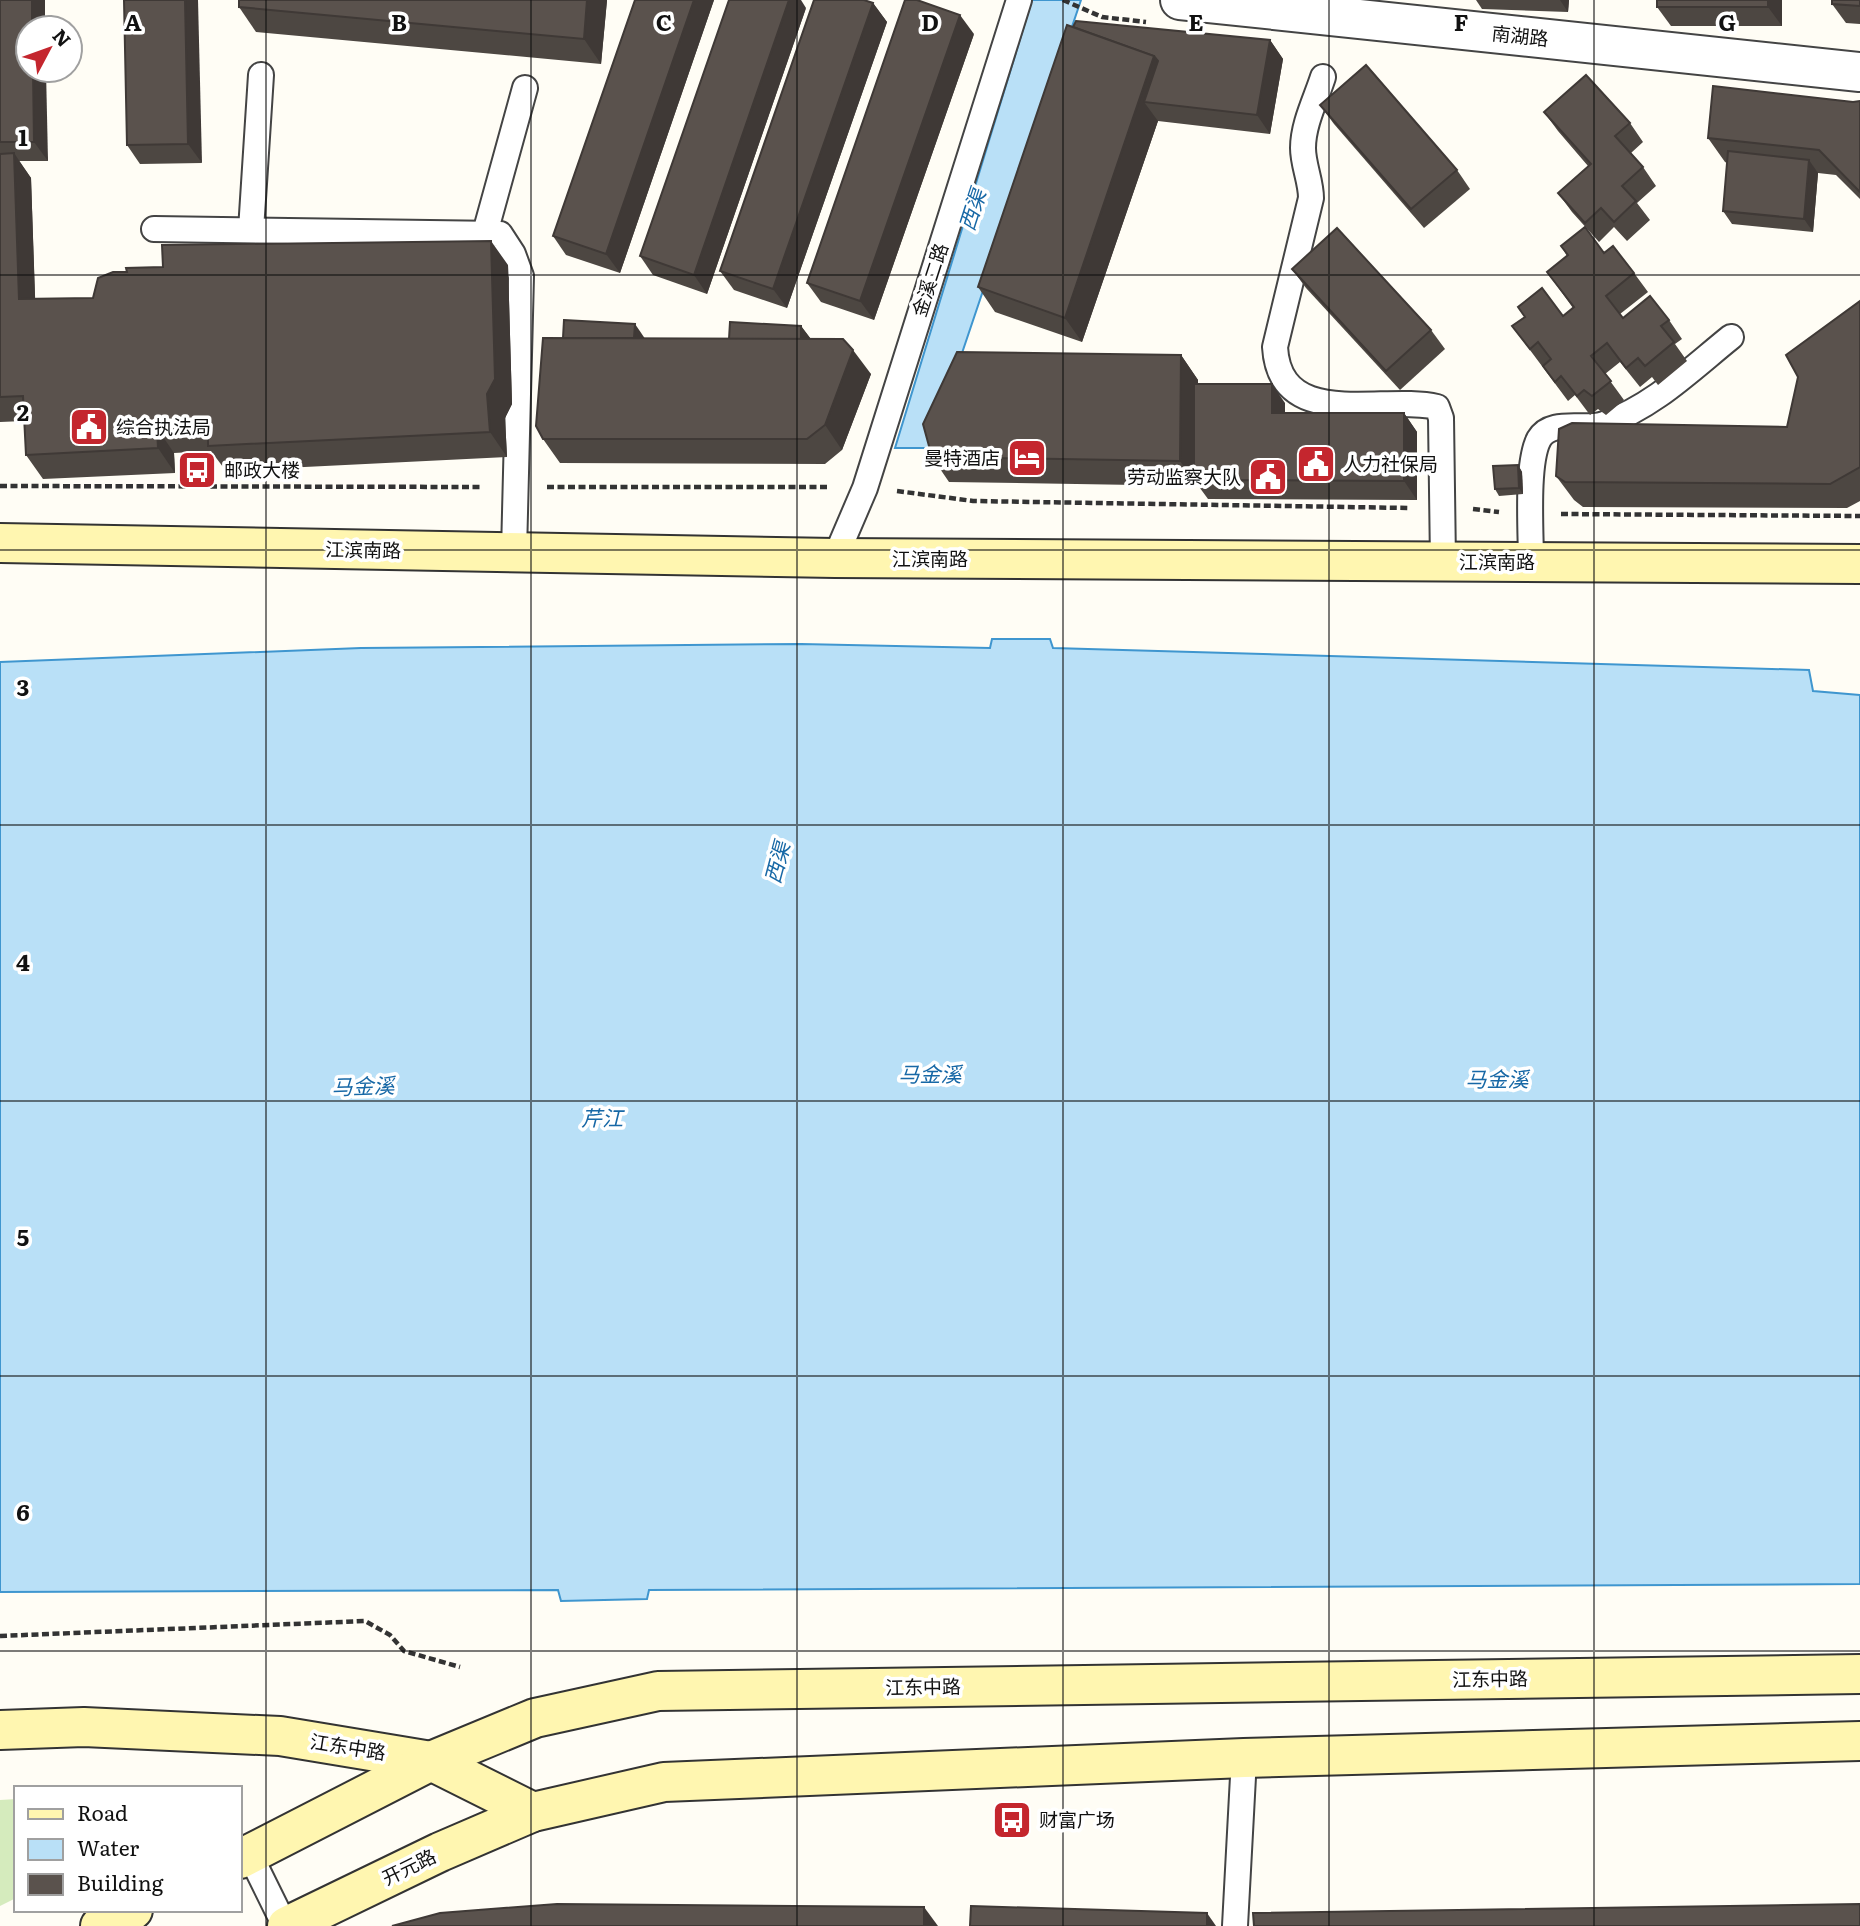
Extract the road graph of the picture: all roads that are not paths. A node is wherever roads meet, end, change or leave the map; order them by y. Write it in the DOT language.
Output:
graph roads {
  1 [pos="1019,0"];
  2 [pos="1180,0"];
  3 [pos="1860,72"];
  4 [pos="261,75"];
  5 [pos="1323,77"];
  6 [pos="525,88"];
  7 [pos="154,229"];
  8 [pos="251,230"];
  9 [pos="485,233"];
  10 [pos="1731,337"];
  11 [pos="0,543"];
  12 [pos="514,552"];
  13 [pos="835,558"];
  14 [pos="1443,562"];
  15 [pos="1531,562"];
  16 [pos="1860,564"];
  17 [pos="1860,1674"];
  18 [pos="0,1730"];
  19 [pos="1860,1741"];
  20 [pos="1244,1758"];
  21 [pos="431,1760"];
  22 [pos="533,1812"];
  23 [pos="245,1857"];
  24 [pos="129,1912"];
  25 [pos="100,1926"];
  26 [pos="286,1926"];
  27 [pos="1235,1926"];
  1 -- 13 [label="lane, 金溪二路"];
  2 -- 3 [label="street, 南湖路"];
  4 -- 8 [label="lane"];
  5 -- 14 [label="lane"];
  6 -- 9 [label="lane"];
  7 -- 8 [label="lane"];
  8 -- 9 [label="lane"];
  9 -- 12 [label="lane"];
  10 -- 15 [label="lane"];
  11 -- 12 [label="main road, 江滨南路"];
  12 -- 13 [label="main road, 江滨南路"];
  13 -- 14 [label="main road, 江滨南路"];
  14 -- 15 [label="main road, 江滨南路"];
  15 -- 16 [label="main road, 江滨南路"];
  17 -- 21 [label="main road, 江东中路"];
  18 -- 21 [label="main road, 江东中路"];
  19 -- 20 [label="main road"];
  20 -- 22 [label="main road"];
  20 -- 27 [label="lane"];
  21 -- 22 [label="main road"];
  21 -- 23 [label="main road"];
  22 -- 26 [label="main road, 开元路"];
  23 -- 26 [label="lane"];
  24 -- 25 [label="main road"];
}
